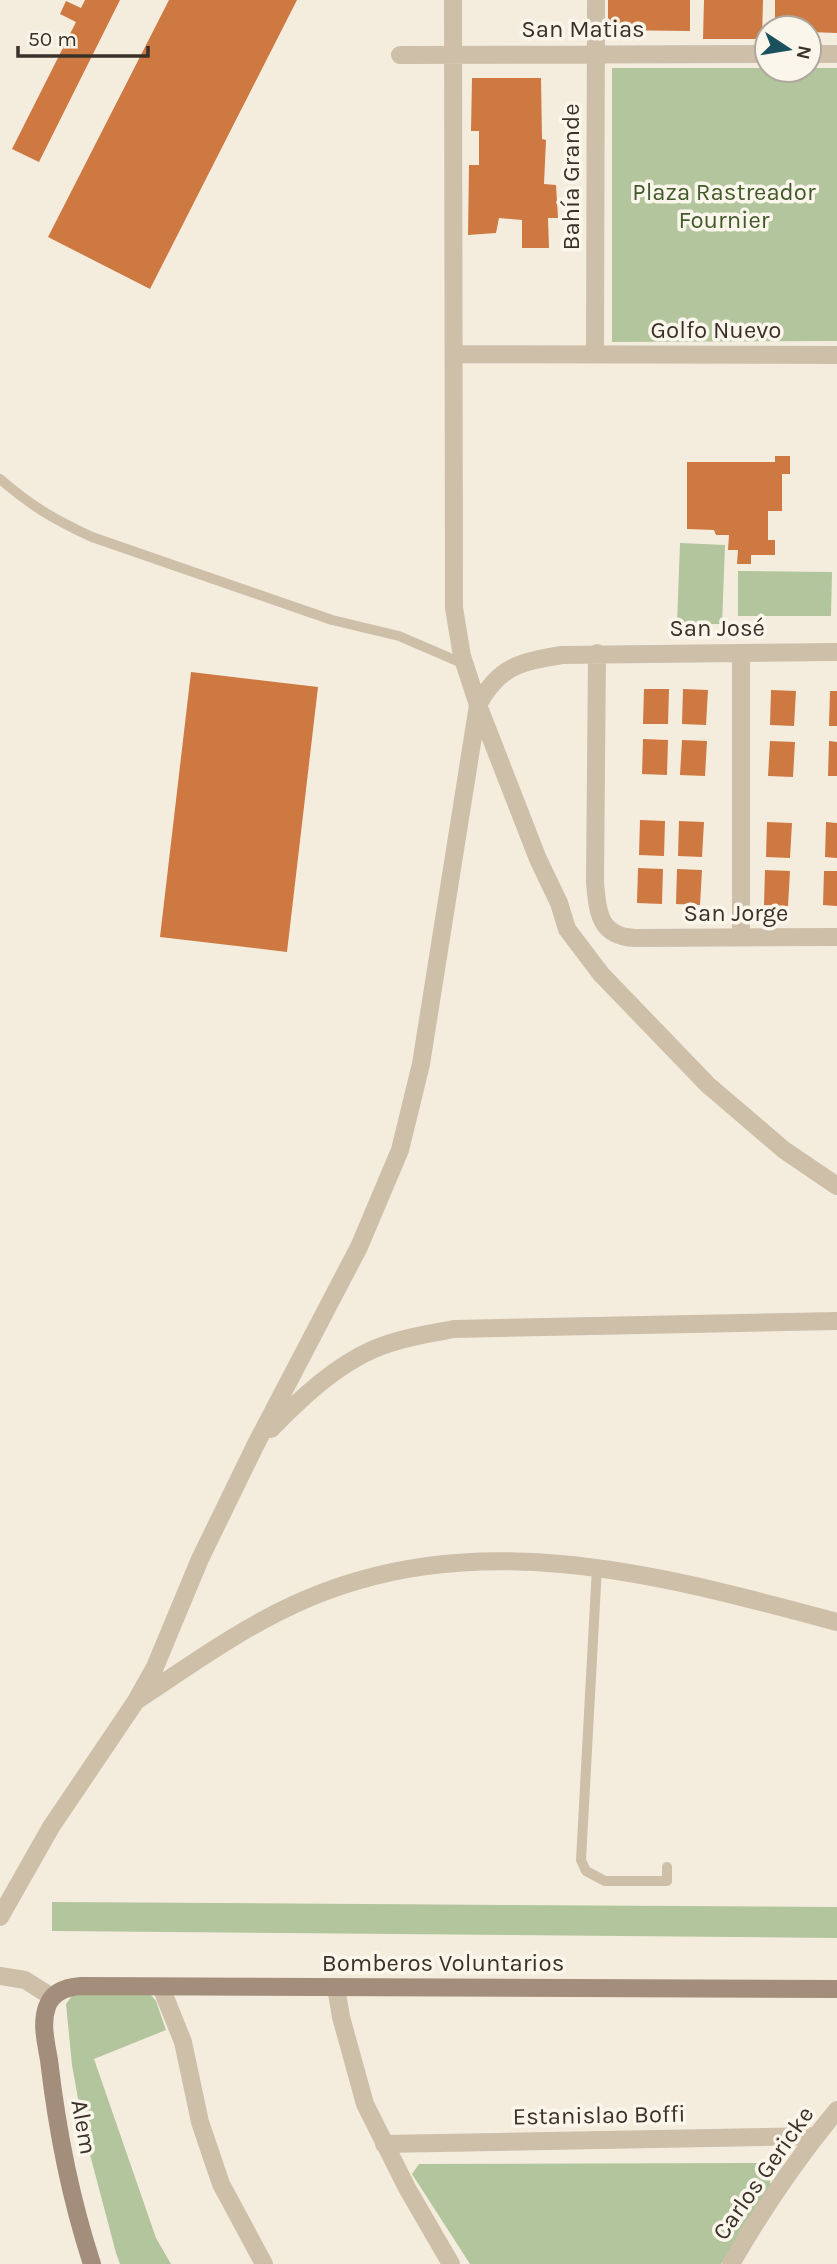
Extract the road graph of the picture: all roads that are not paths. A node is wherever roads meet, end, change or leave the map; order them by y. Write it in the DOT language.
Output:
graph roads {
  1 [pos="453,0"];
  2 [pos="596,0"];
  3 [pos="453,54"];
  4 [pos="596,54"];
  5 [pos="753,54"];
  6 [pos="400,55"];
  7 [pos="454,354"];
  8 [pos="595,354"];
  9 [pos="837,355"];
  10 [pos="0,479"];
  11 [pos="837,652"];
  12 [pos="597,653"];
  13 [pos="741,653"];
  14 [pos="465,664"];
  15 [pos="478,705"];
  16 [pos="741,937"];
  17 [pos="837,937"];
  18 [pos="837,1186"];
  19 [pos="837,1321"];
  20 [pos="256,1444"];
  21 [pos="597,1567"];
  22 [pos="837,1622"];
  23 [pos="136,1701"];
  24 [pos="667,1867"];
  25 [pos="0,1917"];
  26 [pos="0,1976"];
  27 [pos="161,1987"];
  28 [pos="336,1987"];
  29 [pos="837,1989"];
  30 [pos="52,1997"];
  31 [pos="837,2110"];
  32 [pos="816,2136"];
  33 [pos="384,2144"];
  34 [pos="92,2264"];
  35 [pos="264,2264"];
  36 [pos="451,2264"];
  37 [pos="731,2264"];
  1 -- 3 [label="street"];
  2 -- 4 [label="street, Bahía Grande"];
  3 -- 4 [label="street, San Matias"];
  3 -- 6 [label="street, San Matias"];
  3 -- 7 [label="street"];
  4 -- 5 [label="street, San Matias"];
  4 -- 8 [label="street, Bahía Grande"];
  7 -- 8 [label="street, Golfo Nuevo"];
  7 -- 14 [label="street"];
  8 -- 9 [label="street, Golfo Nuevo"];
  10 -- 14 [label="lane"];
  11 -- 13 [label="street, San José"];
  12 -- 13 [label="street, San José"];
  12 -- 15 [label="street, San José"];
  12 -- 16 [label="street, San Jorge"];
  13 -- 16 [label="street"];
  14 -- 15 [label="street"];
  15 -- 18 [label="street"];
  15 -- 20 [label="street"];
  16 -- 17 [label="street, San Jorge"];
  19 -- 20 [label="street"];
  20 -- 23 [label="street"];
  21 -- 22 [label="street"];
  21 -- 23 [label="street"];
  21 -- 24 [label="lane"];
  23 -- 25 [label="street"];
  26 -- 30 [label="street"];
  27 -- 28 [label="main road, Bomberos Voluntarios"];
  27 -- 30 [label="main road, Bomberos Voluntarios"];
  27 -- 35 [label="street"];
  28 -- 29 [label="main road, Bomberos Voluntarios"];
  28 -- 33 [label="street"];
  30 -- 34 [label="main road, Alem"];
  31 -- 32 [label="street, Carlos Gericke"];
  32 -- 33 [label="street, Estanislao Boffi"];
  32 -- 37 [label="street, Carlos Gericke"];
  33 -- 36 [label="street"];
}
